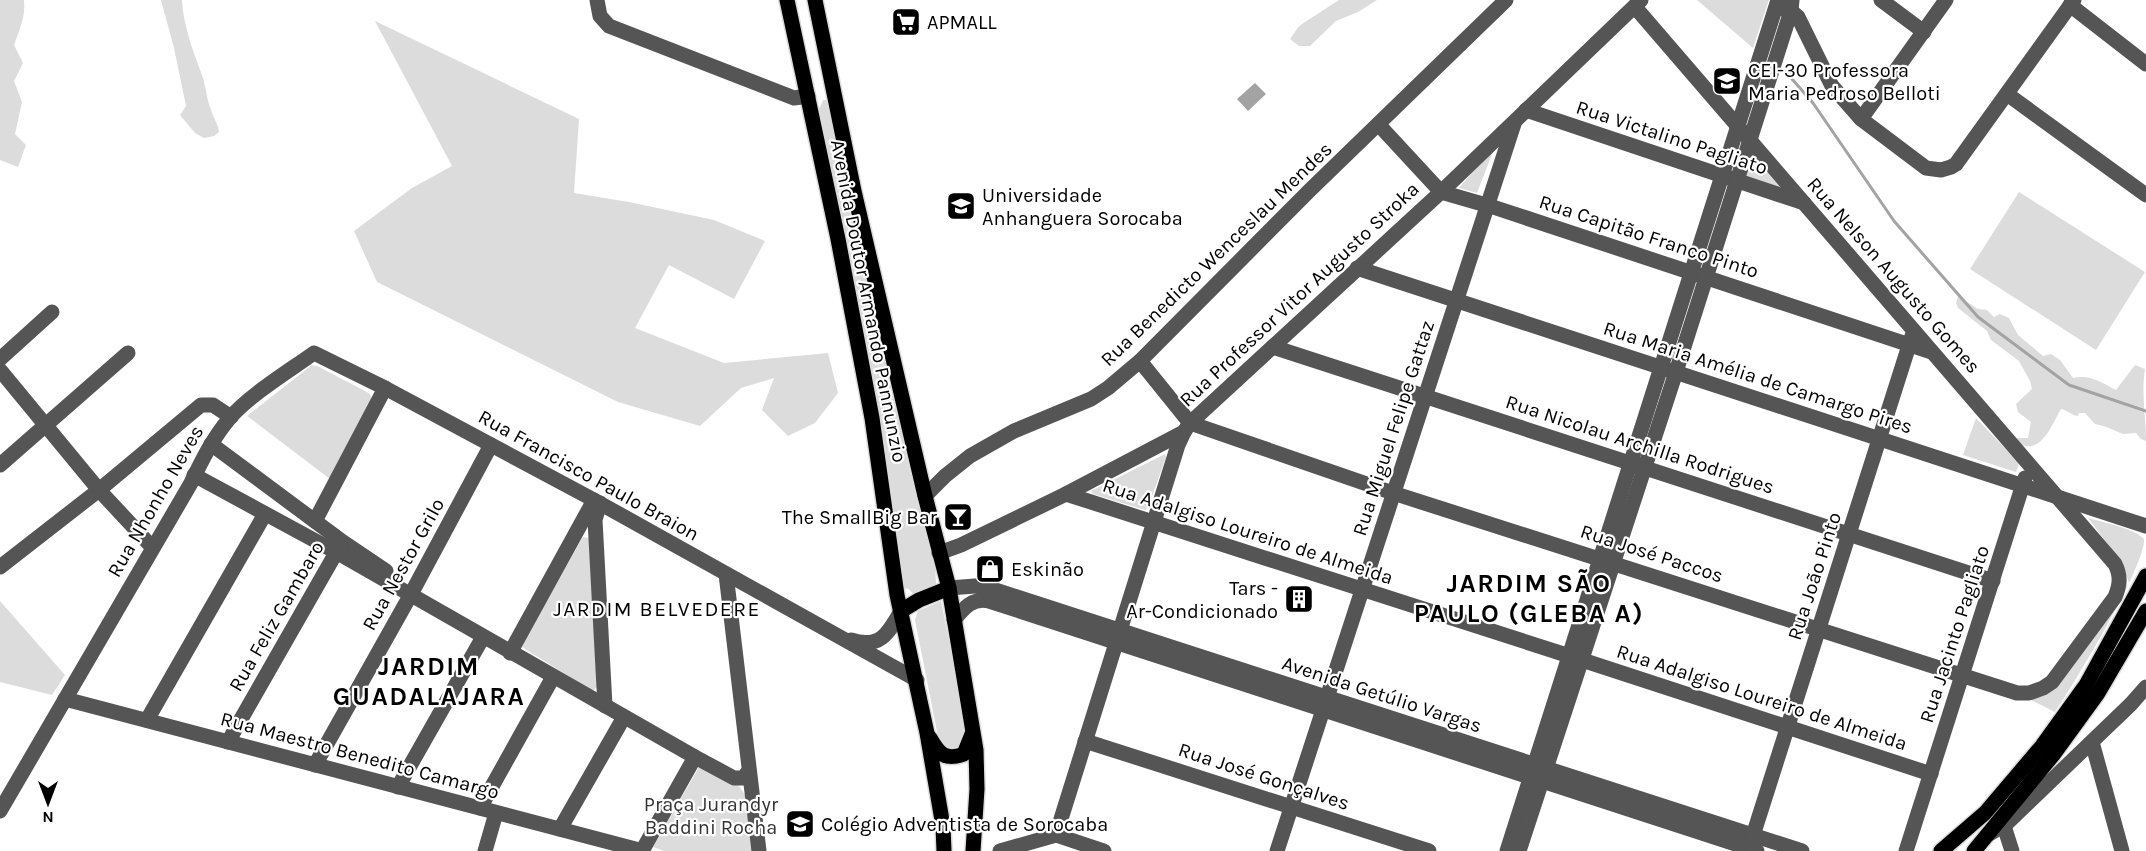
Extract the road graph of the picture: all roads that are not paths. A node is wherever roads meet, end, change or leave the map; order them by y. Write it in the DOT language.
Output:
graph roads {
  1 [pos="597,0"];
  2 [pos="787,0"];
  3 [pos="815,0"];
  4 [pos="1506,0"];
  5 [pos="1881,0"];
  6 [pos="1946,0"];
  7 [pos="1638,3"];
  8 [pos="2072,3"];
  9 [pos="1784,5"];
  10 [pos="1924,32"];
  11 [pos="2146,64"];
  12 [pos="833,86"];
  13 [pos="2007,93"];
  14 [pos="808,96"];
  15 [pos="1520,115"];
  16 [pos="1861,119"];
  17 [pos="1379,125"];
  18 [pos="1739,127"];
  19 [pos="1750,139"];
  20 [pos="1730,178"];
  21 [pos="1441,192"];
  22 [pos="2146,195"];
  23 [pos="1804,203"];
  24 [pos="1487,205"];
  25 [pos="1357,268"];
  26 [pos="1699,274"];
  27 [pos="1456,300"];
  28 [pos="52,312"];
  29 [pos="1914,330"];
  30 [pos="1909,346"];
  31 [pos="1273,347"];
  32 [pos="1930,352"];
  33 [pos="128,353"];
  34 [pos="314,353"];
  35 [pos="0,359"];
  36 [pos="1140,361"];
  37 [pos="0,370"];
  38 [pos="1669,370"];
  39 [pos="385,388"];
  40 [pos="1425,396"];
  41 [pos="231,417"];
  42 [pos="45,426"];
  43 [pos="1187,427"];
  44 [pos="1879,439"];
  45 [pos="211,444"];
  46 [pos="491,445"];
  47 [pos="2029,464"];
  48 [pos="0,465"];
  49 [pos="1638,466"];
  50 [pos="195,475"];
  51 [pos="2022,485"];
  52 [pos="99,490"];
  53 [pos="1393,493"];
  54 [pos="1066,494"];
  55 [pos="925,496"];
  56 [pos="2059,498"];
  57 [pos="597,502"];
  58 [pos="265,514"];
  59 [pos="315,521"];
  60 [pos="1154,522"];
  61 [pos="2146,526"];
  62 [pos="1849,534"];
  63 [pos="340,547"];
  64 [pos="152,548"];
  65 [pos="939,553"];
  66 [pos="1607,561"];
  67 [pos="0,567"];
  68 [pos="2120,573"];
  69 [pos="726,574"];
  70 [pos="2146,576"];
  71 [pos="1993,581"];
  72 [pos="949,588"];
  73 [pos="1362,590"];
  74 [pos="766,595"];
  75 [pos="416,596"];
  76 [pos="901,611"];
  77 [pos="2146,611"];
  78 [pos="732,613"];
  79 [pos="954,620"];
  80 [pos="1819,630"];
  81 [pos="483,637"];
  82 [pos="842,637"];
  83 [pos="1118,638"];
  84 [pos="510,653"];
  85 [pos="1576,658"];
  86 [pos="1963,676"];
  87 [pos="553,677"];
  88 [pos="917,680"];
  89 [pos="2146,687"];
  90 [pos="65,699"];
  91 [pos="1325,704"];
  92 [pos="604,706"];
  93 [pos="624,717"];
  94 [pos="147,720"];
  95 [pos="973,728"];
  96 [pos="1787,728"];
  97 [pos="927,733"];
  98 [pos="1085,741"];
  99 [pos="228,742"];
  100 [pos="2092,742"];
  101 [pos="695,757"];
  102 [pos="315,765"];
  103 [pos="749,771"];
  104 [pos="1538,774"];
  105 [pos="1931,774"];
  106 [pos="398,787"];
  107 [pos="2018,806"];
  108 [pos="1291,807"];
  109 [pos="480,808"];
  110 [pos="0,811"];
  111 [pos="496,813"];
  112 [pos="2004,826"];
  113 [pos="560,829"];
  114 [pos="1989,834"];
  115 [pos="1056,835"];
  116 [pos="1751,846"];
  117 [pos="485,851"];
  118 [pos="643,851"];
  119 [pos="759,851"];
  120 [pos="944,851"];
  121 [pos="973,851"];
  122 [pos="1000,851"];
  123 [pos="1104,851"];
  124 [pos="1277,851"];
  125 [pos="1429,851"];
  126 [pos="1507,851"];
  127 [pos="1519,851"];
  128 [pos="1802,851"];
  129 [pos="1906,851"];
  130 [pos="1941,851"];
  131 [pos="1974,851"];
  132 [pos="2012,851"];
  133 [pos="2122,851"];
  1 -- 14 [label="street"];
  2 -- 14 [label="main road, Avenida Doutor Armando Pannunzio"];
  3 -- 12 [label="main road, Avenida Doutor Armando Pannunzio"];
  4 -- 17 [label="street, Rua Benedicto Wenceslau Mendes"];
  5 -- 10 [label="street"];
  6 -- 10 [label="street"];
  7 -- 15 [label="street, Rua Professor Vitor Augusto Stroka"];
  7 -- 18 [label="street, Rua Nelson Augusto Gomes"];
  8 -- 11 [label="street"];
  8 -- 13 [label="street"];
  9 -- 16 [label="street"];
  9 -- 18 [label="street"];
  9 -- 19 [label="street"];
  10 -- 16 [label="street"];
  12 -- 14 [label="main road"];
  12 -- 55 [label="main road, Avenida Doutor Armando Pannunzio"];
  13 -- 16 [label="street"];
  13 -- 22 [label="street"];
  14 -- 76 [label="main road, Avenida Doutor Armando Pannunzio"];
  15 -- 20 [label="street, Rua Victalino Pagliato"];
  15 -- 21 [label="street, Rua Professor Vitor Augusto Stroka"];
  15 -- 24 [label="street, Rua Miguel Felipe Gattaz"];
  17 -- 21 [label="street"];
  17 -- 36 [label="street, Rua Benedicto Wenceslau Mendes"];
  18 -- 19 [label="street, Rua Nelson Augusto Gomes"];
  18 -- 20 [label="street"];
  19 -- 20 [label="street"];
  19 -- 23 [label="street, Rua Nelson Augusto Gomes"];
  20 -- 23 [label="street, Rua Victalino Pagliato"];
  20 -- 26 [label="street"];
  21 -- 24 [label="street, Rua Capitão Franco Pinto"];
  21 -- 25 [label="street, Rua Professor Vitor Augusto Stroka"];
  23 -- 29 [label="street, Rua Nelson Augusto Gomes"];
  24 -- 26 [label="street, Rua Capitão Franco Pinto"];
  24 -- 27 [label="street, Rua Miguel Felipe Gattaz"];
  25 -- 27 [label="street, Rua Maria Amélia de Camargo Pires"];
  25 -- 31 [label="street, Rua Professor Vitor Augusto Stroka"];
  26 -- 30 [label="street, Rua Capitão Franco Pinto"];
  26 -- 38 [label="street"];
  27 -- 38 [label="street, Rua Maria Amélia de Camargo Pires"];
  27 -- 40 [label="street, Rua Miguel Felipe Gattaz"];
  28 -- 35 [label="street"];
  29 -- 30 [label="street, Rua João Pinto"];
  29 -- 32 [label="street, Rua Nelson Augusto Gomes"];
  30 -- 32 [label="street, Rua Capitão Franco Pinto"];
  30 -- 44 [label="street, Rua João Pinto"];
  31 -- 40 [label="street, Rua Nicolau Archilla Rodrigues"];
  31 -- 43 [label="street, Rua Professor Vitor Augusto Stroka"];
  32 -- 47 [label="street, Rua Nelson Augusto Gomes"];
  33 -- 42 [label="street"];
  34 -- 39 [label="street, Rua Francisco Paulo Braion"];
  34 -- 41 [label="street, Rua Nhonho Neves"];
  36 -- 43 [label="street"];
  36 -- 55 [label="street, Rua Benedicto Wenceslau Mendes"];
  37 -- 42 [label="street"];
  38 -- 44 [label="street, Rua Maria Amélia de Camargo Pires"];
  38 -- 49 [label="street"];
  39 -- 46 [label="street, Rua Francisco Paulo Braion"];
  39 -- 59 [label="street"];
  40 -- 49 [label="street, Rua Nicolau Archilla Rodrigues"];
  40 -- 53 [label="street, Rua Miguel Felipe Gattaz"];
  41 -- 45 [label="street, Rua Nhonho Neves"];
  41 -- 52 [label="street"];
  42 -- 48 [label="street"];
  42 -- 52 [label="street"];
  43 -- 53 [label="street, Rua José Paccos"];
  43 -- 54 [label="street, Rua Professor Vitor Augusto Stroka"];
  43 -- 60 [label="street"];
  44 -- 51 [label="street, Rua Maria Amélia de Camargo Pires"];
  44 -- 62 [label="street, Rua João Pinto"];
  45 -- 50 [label="street, Rua Nhonho Neves"];
  45 -- 59 [label="street"];
  46 -- 57 [label="street, Rua Francisco Paulo Braion"];
  46 -- 75 [label="street, Rua Nestor Grilo"];
  47 -- 51 [label="street, Rua Jacinto Pagliato"];
  47 -- 56 [label="street, Rua Nelson Augusto Gomes"];
  49 -- 62 [label="street, Rua Nicolau Archilla Rodrigues"];
  49 -- 66 [label="street"];
  50 -- 58 [label="street"];
  50 -- 64 [label="street, Rua Nhonho Neves"];
  51 -- 56 [label="street, Rua Maria Amélia de Camargo Pires"];
  51 -- 71 [label="street, Rua Jacinto Pagliato"];
  52 -- 64 [label="street"];
  52 -- 67 [label="street"];
  53 -- 66 [label="street, Rua José Paccos"];
  53 -- 73 [label="street, Rua Miguel Felipe Gattaz"];
  54 -- 60 [label="street, Rua Adalgiso Loureiro de Almeida"];
  54 -- 65 [label="street, Rua Professor Vitor Augusto Stroka"];
  55 -- 65 [label="main road, Avenida Doutor Armando Pannunzio"];
  56 -- 61 [label="street, Rua Maria Amélia de Camargo Pires"];
  56 -- 68 [label="street, Rua Nelson Augusto Gomes"];
  57 -- 69 [label="street, Rua Francisco Paulo Braion"];
  57 -- 84 [label="street"];
  57 -- 92 [label="street"];
  58 -- 63 [label="street"];
  58 -- 94 [label="street"];
  59 -- 63 [label="street"];
  60 -- 73 [label="street, Rua Adalgiso Loureiro de Almeida"];
  60 -- 83 [label="street"];
  62 -- 71 [label="street, Rua Nicolau Archilla Rodrigues"];
  62 -- 80 [label="street, Rua João Pinto"];
  63 -- 75 [label="street"];
  63 -- 99 [label="street, Rua Feliz Gambaro"];
  64 -- 90 [label="street, Rua Nhonho Neves"];
  65 -- 72 [label="main road, Avenida Doutor Armando Pannunzio"];
  66 -- 80 [label="street, Rua José Paccos"];
  66 -- 85 [label="street"];
  68 -- 86 [label="street, Rua José Paccos"];
  69 -- 74 [label="street, Rua Francisco Paulo Braion"];
  69 -- 78 [label="street"];
  70 -- 130 [label="main road"];
  71 -- 86 [label="street, Rua Jacinto Pagliato"];
  72 -- 76 [label="main road"];
  72 -- 79 [label="main road, Avenida Doutor Armando Pannunzio"];
  72 -- 83 [label="street, Avenida Getúlio Vargas"];
  73 -- 85 [label="street, Rua Adalgiso Loureiro de Almeida"];
  73 -- 91 [label="street, Rua Miguel Felipe Gattaz"];
  74 -- 78 [label="street"];
  74 -- 82 [label="street, Rua Francisco Paulo Braion"];
  75 -- 81 [label="street"];
  75 -- 102 [label="street, Rua Nestor Grilo"];
  76 -- 82 [label="street, Rua Francisco Paulo Braion"];
  76 -- 88 [label="main road, Avenida Doutor Armando Pannunzio"];
  77 -- 107 [label="main road"];
  78 -- 103 [label="street"];
  79 -- 83 [label="street, Avenida Getúlio Vargas"];
  79 -- 95 [label="main road, Avenida Doutor Armando Pannunzio"];
  80 -- 86 [label="street, Rua José Paccos"];
  80 -- 96 [label="street, Rua João Pinto"];
  81 -- 84 [label="street"];
  81 -- 106 [label="street"];
  82 -- 88 [label="street, Rua Francisco Paulo Braion"];
  83 -- 91 [label="street, Avenida Getúlio Vargas"];
  83 -- 98 [label="street"];
  84 -- 87 [label="street"];
  85 -- 96 [label="street, Rua Adalgiso Loureiro de Almeida"];
  85 -- 104 [label="street"];
  86 -- 105 [label="street, Rua Jacinto Pagliato"];
  87 -- 92 [label="street"];
  87 -- 109 [label="street"];
  88 -- 97 [label="main road, Avenida Doutor Armando Pannunzio"];
  89 -- 100 [label="street"];
  90 -- 94 [label="street, Rua Maestro Benedito Camargo"];
  90 -- 110 [label="street, Rua Nhonho Neves"];
  91 -- 104 [label="street, Avenida Getúlio Vargas"];
  91 -- 108 [label="street, Rua Miguel Felipe Gattaz"];
  92 -- 93 [label="street"];
  93 -- 101 [label="street"];
  93 -- 113 [label="street"];
  94 -- 99 [label="street, Rua Maestro Benedito Camargo"];
  95 -- 97 [label="main road"];
  95 -- 121 [label="main road, Avenida Doutor Armando Pannunzio"];
  96 -- 105 [label="street, Rua Adalgiso Loureiro de Almeida"];
  96 -- 116 [label="street, Rua João Pinto"];
  97 -- 120 [label="main road, Avenida Doutor Armando Pannunzio"];
  98 -- 108 [label="street, Rua José Gonçalves"];
  98 -- 115 [label="street"];
  99 -- 102 [label="street, Rua Maestro Benedito Camargo"];
  100 -- 107 [label="street"];
  100 -- 133 [label="street"];
  101 -- 103 [label="street"];
  101 -- 118 [label="street"];
  102 -- 106 [label="street, Rua Maestro Benedito Camargo"];
  103 -- 119 [label="street"];
  104 -- 116 [label="street, Avenida Getúlio Vargas"];
  104 -- 126 [label="street"];
  104 -- 127 [label="street"];
  105 -- 129 [label="street, Rua Jacinto Pagliato"];
  106 -- 109 [label="street, Rua Maestro Benedito Camargo"];
  107 -- 112 [label="street"];
  107 -- 114 [label="main road"];
  108 -- 124 [label="street, Rua Miguel Felipe Gattaz"];
  108 -- 125 [label="street, Rua José Gonçalves"];
  109 -- 111 [label="street, Rua Maestro Benedito Camargo"];
  111 -- 113 [label="street, Rua Maestro Benedito Camargo"];
  111 -- 117 [label="street"];
  112 -- 114 [label="street"];
  112 -- 132 [label="street"];
  113 -- 118 [label="street, Rua Maestro Benedito Camargo"];
  114 -- 131 [label="main road"];
  115 -- 122 [label="street"];
  115 -- 123 [label="street"];
  116 -- 128 [label="street, Avenida Getúlio Vargas"];
}
